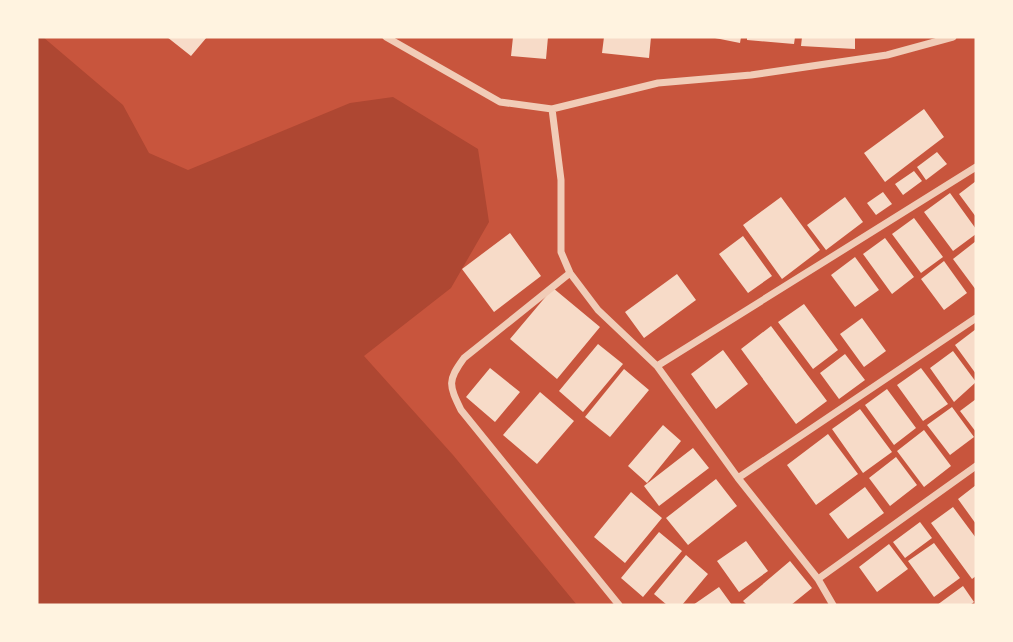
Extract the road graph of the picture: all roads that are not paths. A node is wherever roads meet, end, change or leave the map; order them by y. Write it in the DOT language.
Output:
graph roads {
  1 [pos="386,37"];
  2 [pos="953,37"];
  3 [pos="552,109"];
  4 [pos="976,167"];
  5 [pos="570,273"];
  6 [pos="976,318"];
  7 [pos="657,366"];
  8 [pos="976,466"];
  9 [pos="738,478"];
  10 [pos="818,579"];
  11 [pos="619,605"];
  12 [pos="833,605"];
  1 -- 3 [label="street"];
  2 -- 3 [label="street"];
  3 -- 5 [label="street"];
  4 -- 7 [label="street"];
  5 -- 7 [label="street"];
  5 -- 11 [label="street"];
  6 -- 9 [label="street"];
  7 -- 9 [label="street"];
  8 -- 10 [label="street"];
  9 -- 10 [label="street"];
  10 -- 12 [label="street"];
}
